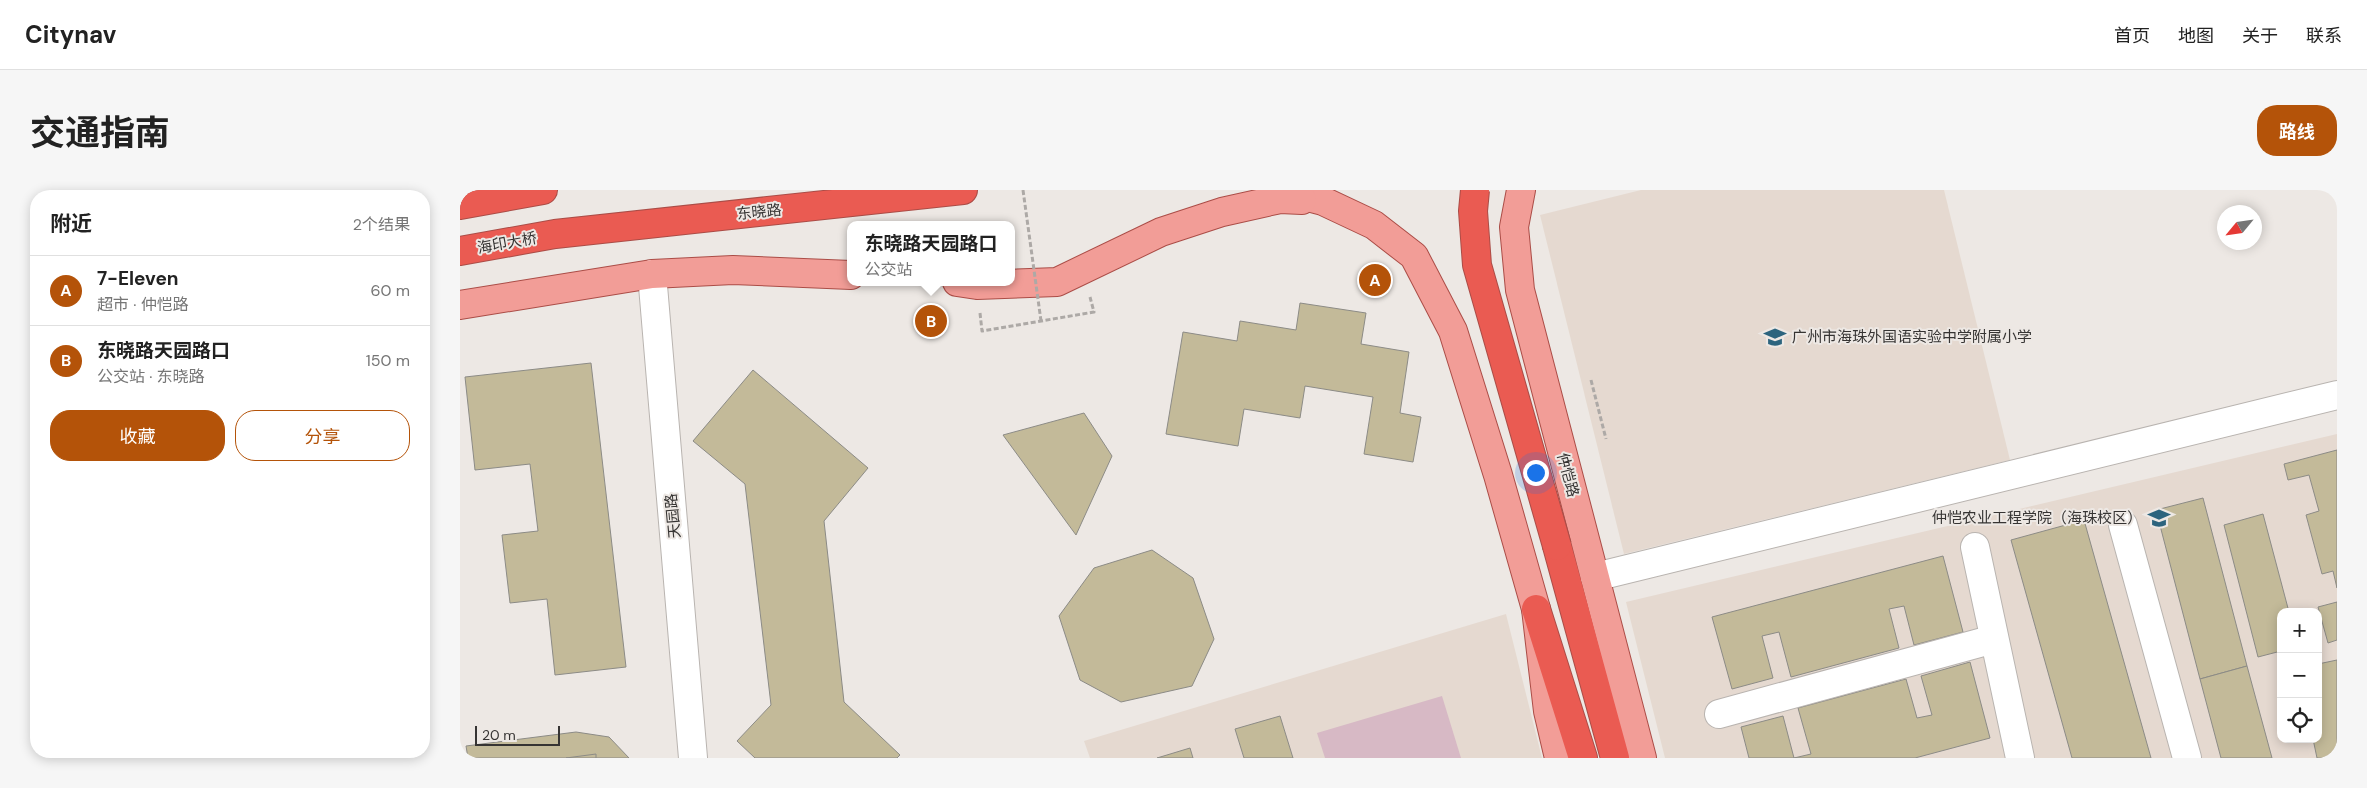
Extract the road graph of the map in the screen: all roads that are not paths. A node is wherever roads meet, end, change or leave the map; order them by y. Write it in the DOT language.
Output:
graph roads {
  1 [pos="543,190"];
  2 [pos="963,190"];
  3 [pos="1242,190"];
  4 [pos="1280,190"];
  5 [pos="1475,190"];
  6 [pos="1521,190"];
  7 [pos="1323,201"];
  8 [pos="460,204"];
  9 [pos="1201,219"];
  10 [pos="555,234"];
  11 [pos="460,251"];
  12 [pos="652,274"];
  13 [pos="847,275"];
  14 [pos="1015,284"];
  15 [pos="460,305"];
  16 [pos="2337,395"];
  17 [pos="2123,525"];
  18 [pos="1975,547"];
  19 [pos="1595,577"];
  20 [pos="1536,608"];
  21 [pos="1994,639"];
  22 [pos="1719,714"];
  23 [pos="694,758"];
  24 [pos="1559,758"];
  25 [pos="1583,758"];
  26 [pos="1615,758"];
  27 [pos="1642,758"];
  28 [pos="2020,758"];
  29 [pos="2187,758"];
  1 -- 8 [label="highway"];
  2 -- 10 [label="highway, 东晓路"];
  3 -- 9 [label="main road"];
  4 -- 7 [label="main road"];
  5 -- 26 [label="highway, bridge"];
  6 -- 19 [label="main road, 仲恺路"];
  7 -- 9 [label="main road"];
  7 -- 20 [label="main road"];
  9 -- 14 [label="main road"];
  10 -- 11 [label="highway, 海印大桥"];
  12 -- 13 [label="main road"];
  12 -- 15 [label="main road"];
  12 -- 23 [label="street, 天园路"];
  16 -- 19 [label="street"];
  17 -- 29 [label="street"];
  18 -- 21 [label="street"];
  19 -- 27 [label="main road, 仲恺路"];
  20 -- 24 [label="main road"];
  20 -- 25 [label="highway"];
  21 -- 22 [label="street"];
  21 -- 28 [label="street"];
}
